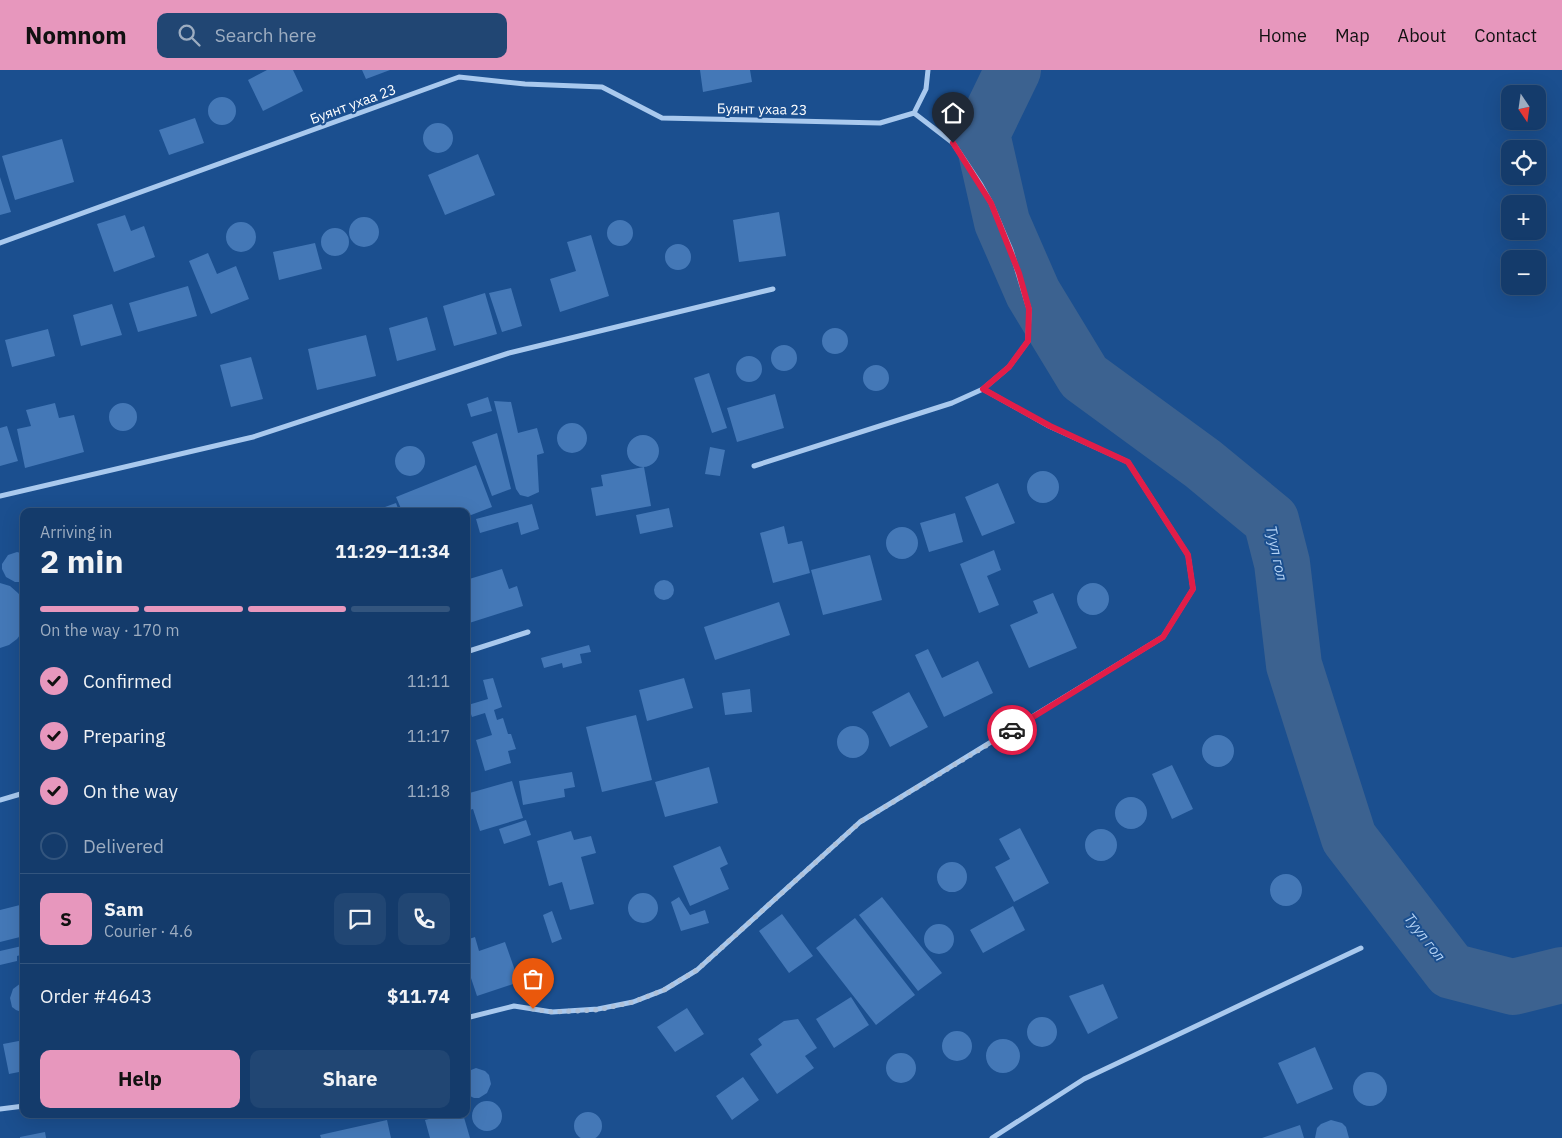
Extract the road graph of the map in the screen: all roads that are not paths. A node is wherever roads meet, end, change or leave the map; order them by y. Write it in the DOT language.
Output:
graph roads {
  1 [pos="928,70"];
  2 [pos="914,113"];
  3 [pos="0,243"];
  4 [pos="773,289"];
  5 [pos="983,389"];
  6 [pos="754,466"];
  7 [pos="0,496"];
  8 [pos="528,632"];
  9 [pos="470,651"];
  10 [pos="20,794"];
  11 [pos="0,800"];
  12 [pos="1361,948"];
  13 [pos="470,1017"];
  14 [pos="20,1106"];
  15 [pos="0,1109"];
  16 [pos="992,1138"];
  1 -- 2 [label="street"];
  2 -- 3 [label="street, Буянт ухаа 23"];
  2 -- 5 [label="street"];
  4 -- 7 [label="street"];
  5 -- 6 [label="street"];
  5 -- 13 [label="street"];
  8 -- 9 [label="street"];
  10 -- 11 [label="street"];
  12 -- 16 [label="street"];
  14 -- 15 [label="street"];
}
